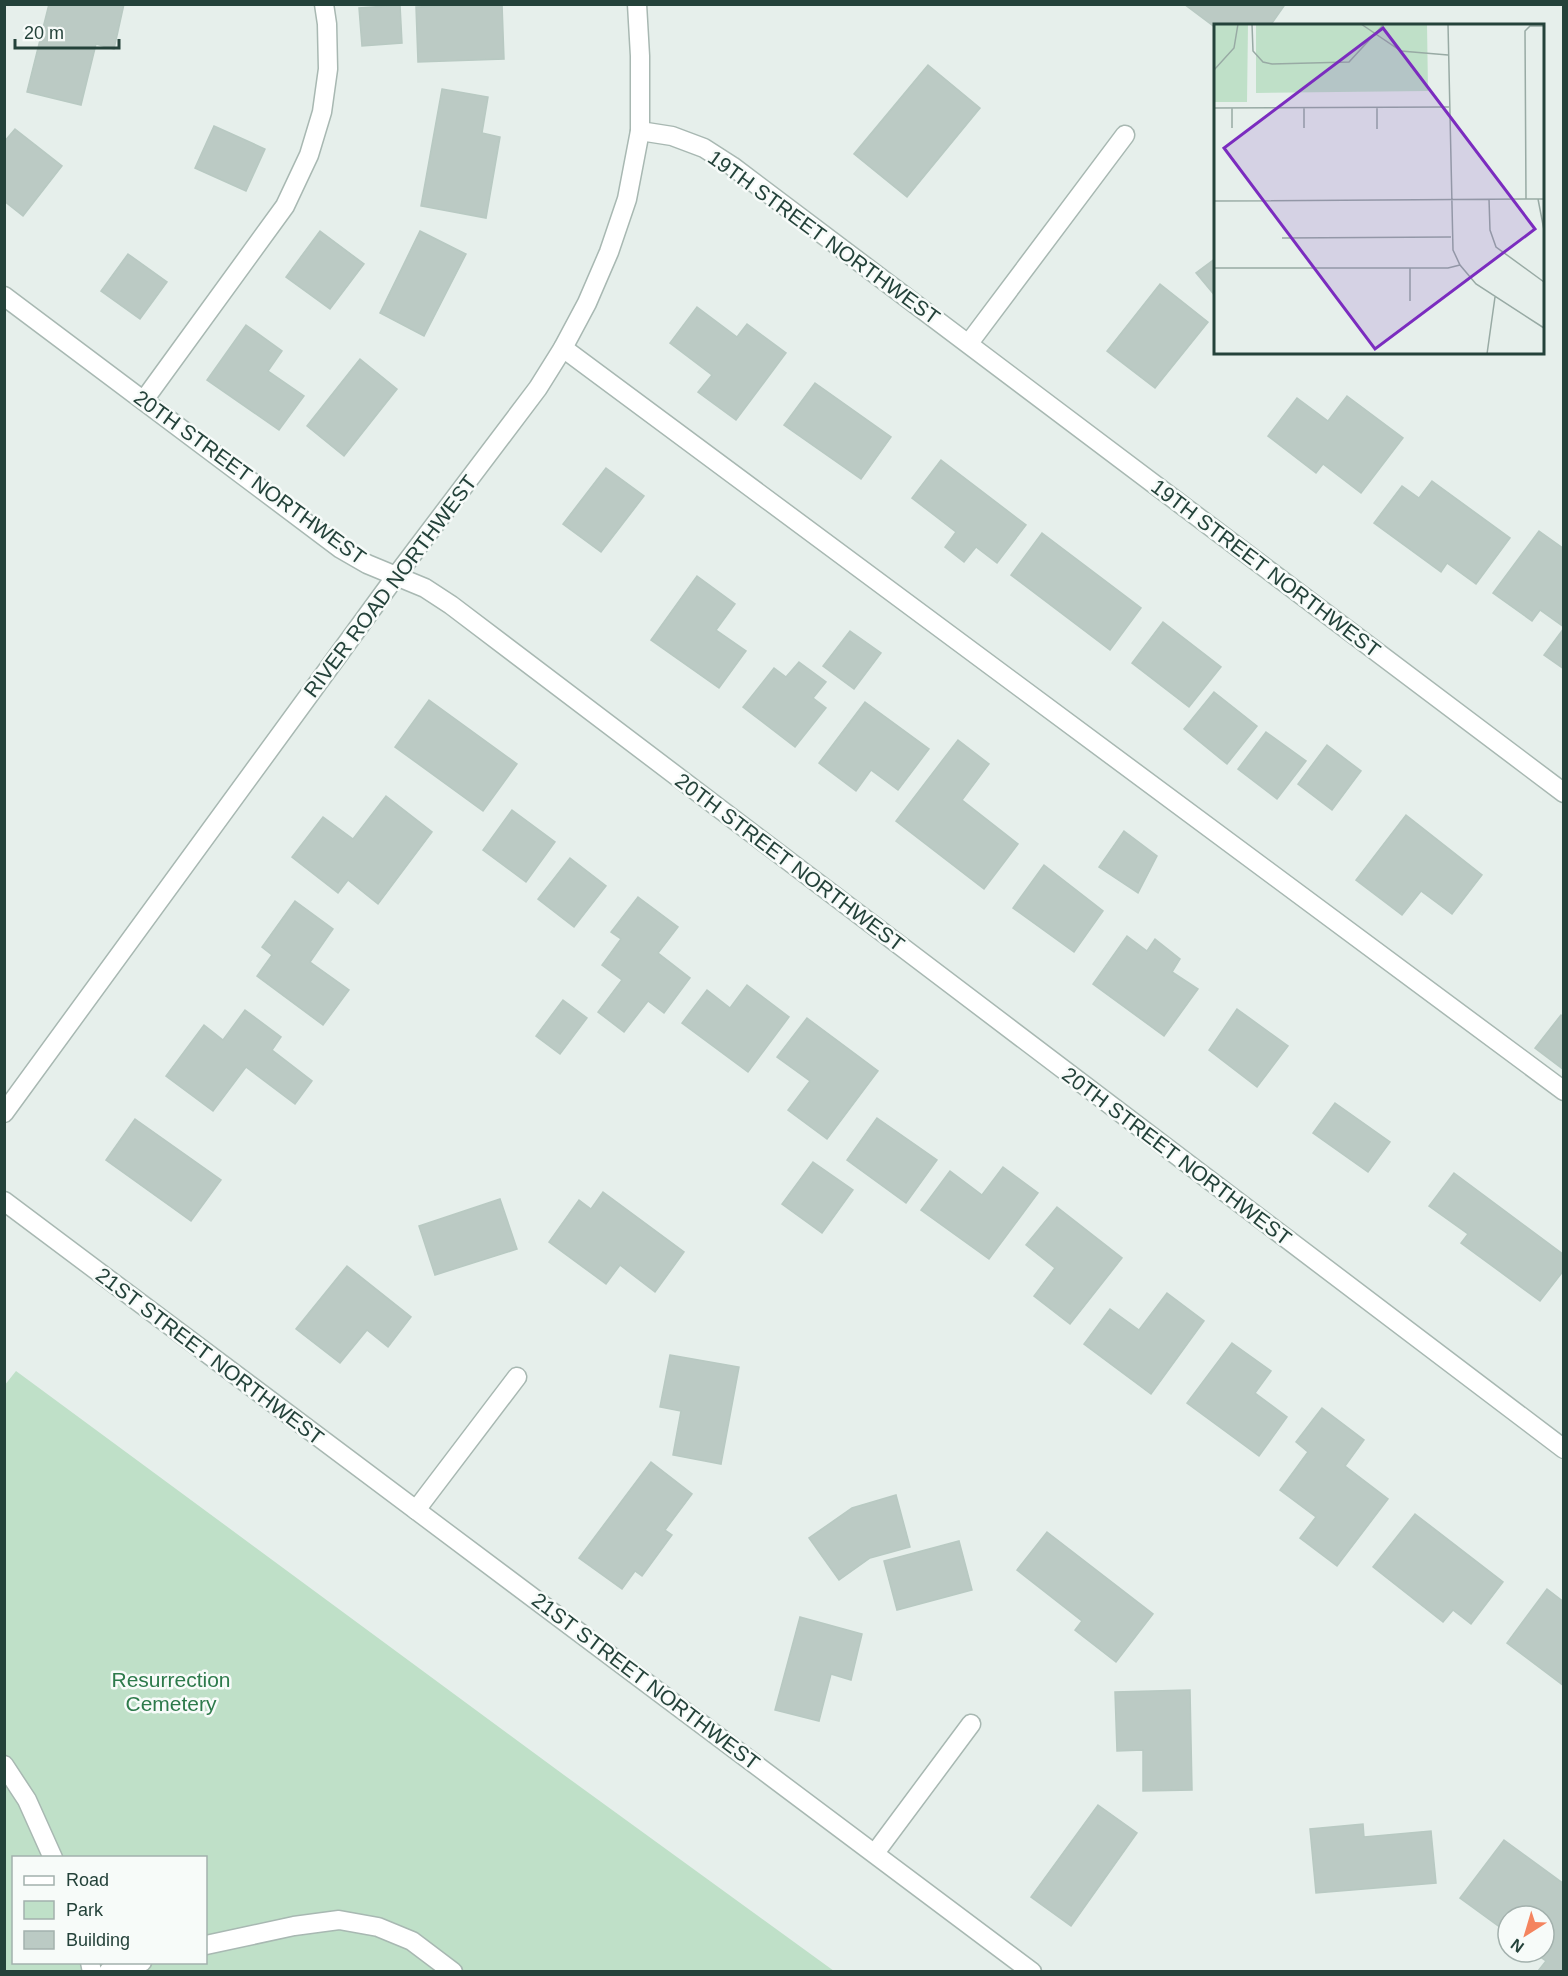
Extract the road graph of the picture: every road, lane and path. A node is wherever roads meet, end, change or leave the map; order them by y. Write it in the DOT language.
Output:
graph roads {
  1 [pos="324,4"];
  2 [pos="637,4"];
  3 [pos="640,131"];
  4 [pos="1125,135"];
  5 [pos="4,296"];
  6 [pos="969,343"];
  7 [pos="563,348"];
  8 [pos="144,400"];
  9 [pos="396,576"];
  10 [pos="1563,794"];
  11 [pos="1563,1091"];
  12 [pos="4,1113"];
  13 [pos="4,1201"];
  14 [pos="517,1377"];
  15 [pos="1563,1449"];
  16 [pos="416,1510"];
  17 [pos="971,1724"];
  18 [pos="4,1765"];
  19 [pos="875,1853"];
  20 [pos="53,1856"];
  21 [pos="207,1945"];
  22 [pos="134,1964"];
  23 [pos="108,1971"];
  24 [pos="453,1971"];
  25 [pos="1032,1971"];
  1 -- 8 [label="street"];
  2 -- 3 [label="street, RIVER ROAD NORTHWEST"];
  3 -- 6 [label="street, 19TH STREET NORTHWEST"];
  3 -- 7 [label="street, RIVER ROAD NORTHWEST"];
  4 -- 6 [label="street"];
  5 -- 8 [label="street, 20TH STREET NORTHWEST"];
  6 -- 10 [label="street, 19TH STREET NORTHWEST"];
  7 -- 9 [label="street, RIVER ROAD NORTHWEST"];
  7 -- 11 [label="street"];
  8 -- 9 [label="street, 20TH STREET NORTHWEST"];
  9 -- 12 [label="street, RIVER ROAD NORTHWEST"];
  9 -- 15 [label="street, 20TH STREET NORTHWEST"];
  13 -- 16 [label="street, 21ST STREET NORTHWEST"];
  14 -- 16 [label="street"];
  16 -- 19 [label="street, 21ST STREET NORTHWEST"];
  17 -- 19 [label="street"];
  18 -- 20 [label="street"];
  19 -- 25 [label="street, 21ST STREET NORTHWEST"];
  21 -- 24 [label="street"];
  22 -- 23 [label="street"];
}
